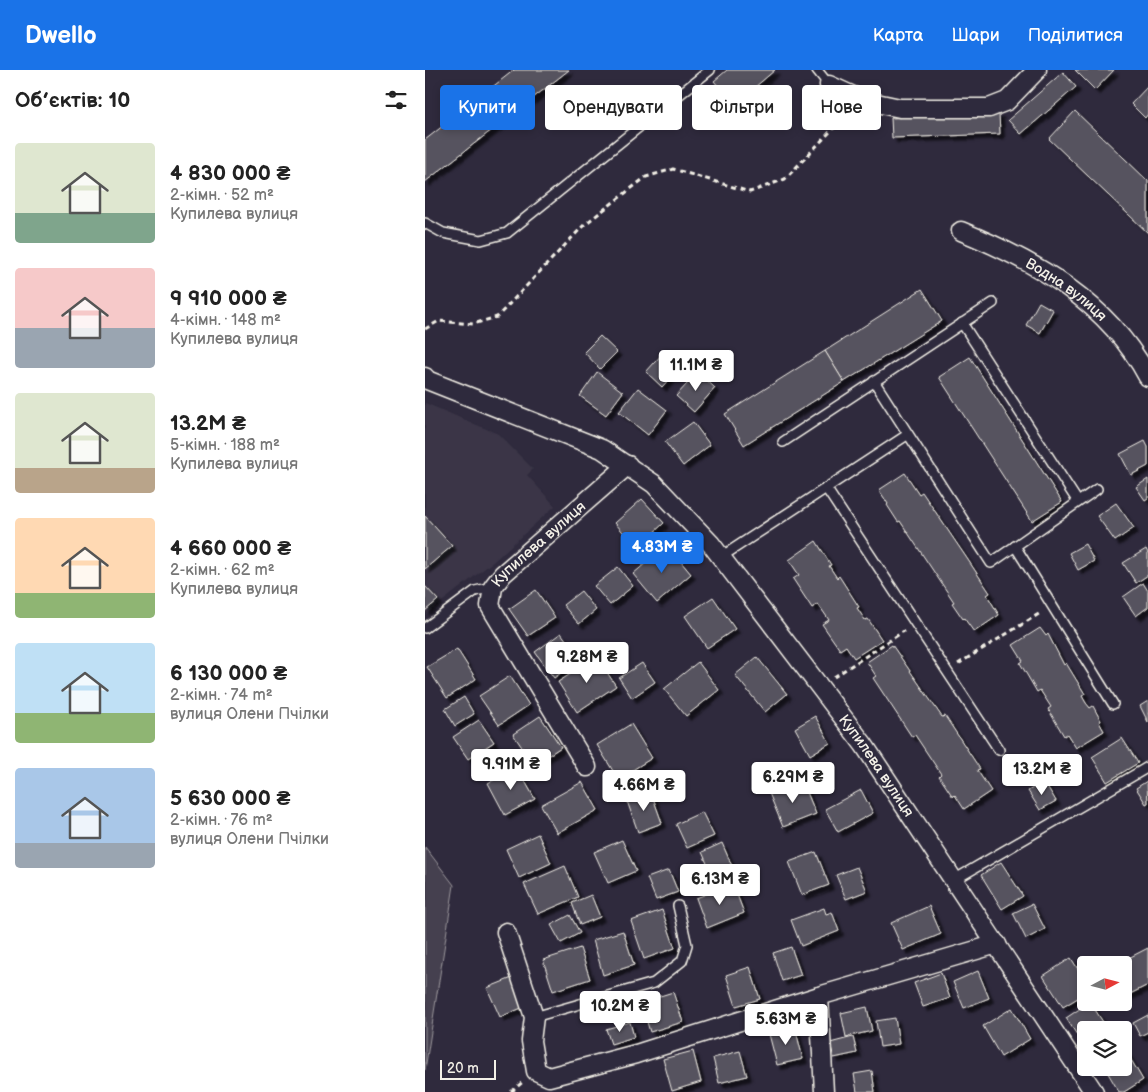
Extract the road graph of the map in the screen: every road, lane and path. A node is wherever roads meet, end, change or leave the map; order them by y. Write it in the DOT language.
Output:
graph roads {
  1 [pos="710,70"];
  2 [pos="817,70"];
  3 [pos="1037,70"];
  4 [pos="828,85"];
  5 [pos="881,104"];
  6 [pos="833,130"];
  7 [pos="425,223"];
  8 [pos="961,231"];
  9 [pos="993,303"];
  10 [pos="962,323"];
  11 [pos="425,328"];
  12 [pos="425,377"];
  13 [pos="1148,377"];
  14 [pos="874,381"];
  15 [pos="907,435"];
  16 [pos="783,442"];
  17 [pos="628,465"];
  18 [pos="826,488"];
  19 [pos="1097,489"];
  20 [pos="1078,502"];
  21 [pos="1015,546"];
  22 [pos="721,557"];
  23 [pos="493,587"];
  24 [pos="1053,605"];
  25 [pos="915,624"];
  26 [pos="425,628"];
  27 [pos="947,671"];
  28 [pos="820,687"];
  29 [pos="1113,704"];
  30 [pos="999,750"];
  31 [pos="587,767"];
  32 [pos="1148,767"];
  33 [pos="954,880"];
  34 [pos="678,906"];
  35 [pos="506,932"];
  36 [pos="997,944"];
  37 [pos="819,996"];
  38 [pos="534,1017"];
  39 [pos="824,1092"];
  40 [pos="1094,1092"];
  1 -- 7 [label="lane"];
  2 -- 4 [label="lane"];
  3 -- 5 [label="street"];
  6 -- 11 [label="path"];
  8 -- 13 [label="street, Водна вулиця"];
  9 -- 10 [label="lane"];
  10 -- 14 [label="lane"];
  10 -- 20 [label="lane"];
  12 -- 17 [label="street, Купилева вулиця"];
  14 -- 15 [label="lane"];
  14 -- 16 [label="lane"];
  15 -- 18 [label="lane"];
  15 -- 21 [label="lane"];
  17 -- 22 [label="street, Купилева вулиця"];
  17 -- 23 [label="street, Купилева вулиця"];
  18 -- 22 [label="lane"];
  18 -- 25 [label="lane"];
  19 -- 20 [label="lane"];
  20 -- 21 [label="lane"];
  21 -- 24 [label="lane"];
  22 -- 28 [label="street, Купилева вулиця"];
  23 -- 26 [label="lane"];
  23 -- 31 [label="street, Купилева вулиця"];
  24 -- 27 [label="path"];
  24 -- 29 [label="lane"];
  25 -- 27 [label="lane"];
  25 -- 28 [label="path"];
  27 -- 30 [label="lane"];
  28 -- 33 [label="street, Купилева вулиця"];
  32 -- 33 [label="lane"];
  33 -- 36 [label="street, Купилева вулиця"];
  34 -- 38 [label="lane"];
  35 -- 38 [label="street"];
  36 -- 37 [label="street"];
  36 -- 40 [label="street, Купилева вулиця"];
  37 -- 38 [label="street"];
  37 -- 39 [label="street"];
}
